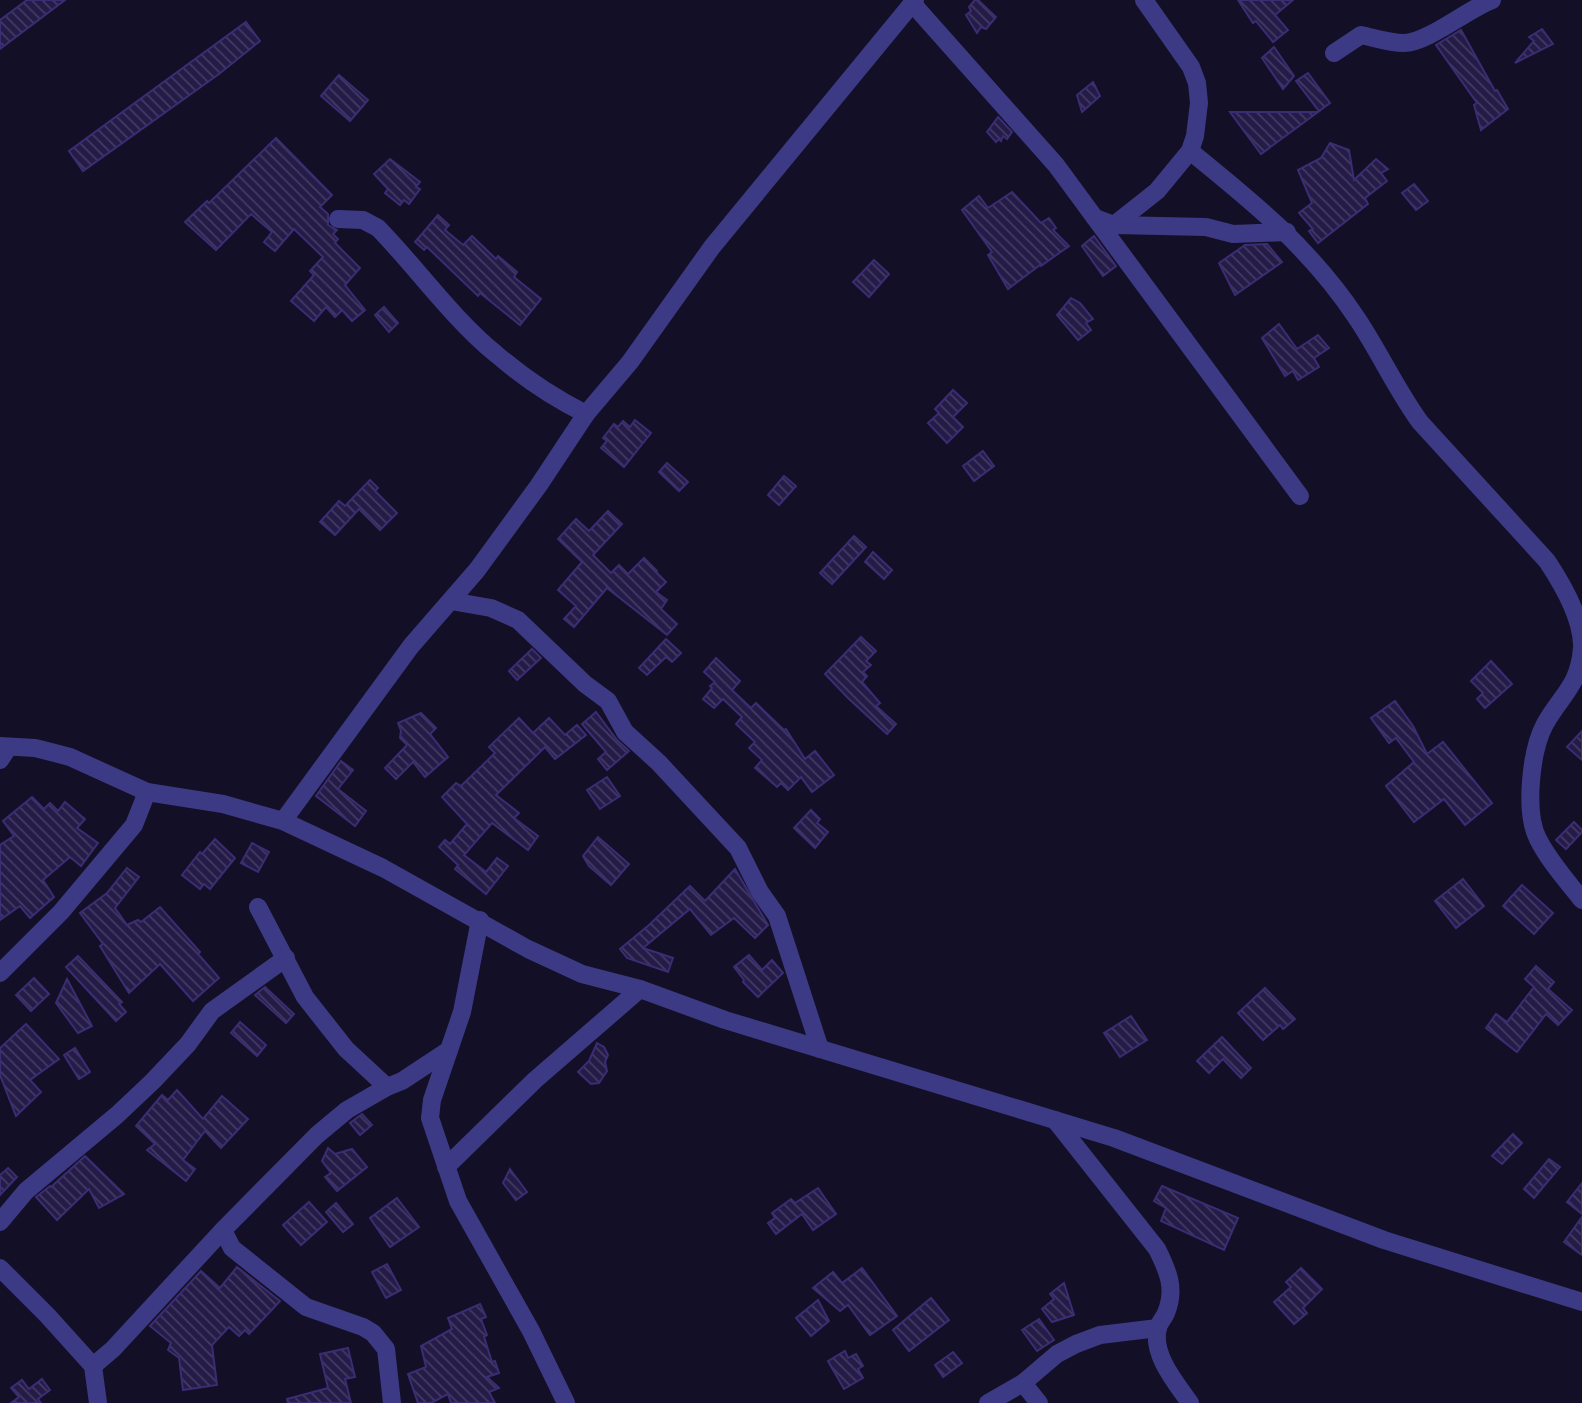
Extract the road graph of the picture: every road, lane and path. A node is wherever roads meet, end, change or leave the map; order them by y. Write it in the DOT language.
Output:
graph roads {
  1 [pos="1144,0"];
  2 [pos="1492,0"];
  3 [pos="913,2"];
  4 [pos="1334,53"];
  5 [pos="1190,151"];
  6 [pos="1095,218"];
  7 [pos="338,219"];
  8 [pos="1114,225"];
  9 [pos="1287,232"];
  10 [pos="586,414"];
  11 [pos="1300,496"];
  12 [pos="451,601"];
  13 [pos="1582,646"];
  14 [pos="3,751"];
  15 [pos="147,792"];
  16 [pos="283,821"];
  17 [pos="1582,900"];
  18 [pos="258,907"];
  19 [pos="480,920"];
  20 [pos="286,958"];
  21 [pos="0,973"];
  22 [pos="640,989"];
  23 [pos="820,1049"];
  24 [pos="449,1050"];
  25 [pos="387,1087"];
  26 [pos="1055,1120"];
  27 [pos="446,1167"];
  28 [pos="0,1222"];
  29 [pos="223,1230"];
  30 [pos="0,1268"];
  31 [pos="1582,1302"];
  32 [pos="1158,1328"];
  33 [pos="93,1366"];
  34 [pos="1023,1383"];
  35 [pos="98,1403"];
  36 [pos="392,1403"];
  37 [pos="566,1403"];
  38 [pos="988,1403"];
  39 [pos="1039,1403"];
  40 [pos="1190,1403"];
  1 -- 5 [label="street"];
  2 -- 4 [label="street"];
  3 -- 6 [label="street"];
  3 -- 10 [label="street"];
  5 -- 8 [label="street"];
  5 -- 9 [label="street"];
  6 -- 8 [label="street"];
  6 -- 11 [label="street"];
  7 -- 10 [label="street"];
  8 -- 9 [label="street"];
  9 -- 13 [label="street"];
  10 -- 12 [label="street"];
  12 -- 16 [label="street"];
  12 -- 23 [label="street"];
  13 -- 17 [label="street"];
  14 -- 15 [label="street"];
  15 -- 16 [label="street"];
  15 -- 21 [label="street"];
  16 -- 19 [label="street"];
  18 -- 20 [label="street"];
  19 -- 22 [label="street"];
  19 -- 24 [label="street"];
  20 -- 25 [label="street"];
  20 -- 28 [label="street"];
  22 -- 23 [label="street"];
  22 -- 27 [label="street"];
  23 -- 26 [label="street"];
  24 -- 25 [label="street"];
  24 -- 27 [label="street"];
  25 -- 29 [label="street"];
  26 -- 31 [label="street"];
  26 -- 32 [label="street"];
  27 -- 37 [label="street"];
  29 -- 33 [label="street"];
  29 -- 36 [label="street"];
  30 -- 33 [label="street"];
  32 -- 34 [label="street"];
  32 -- 40 [label="street"];
  33 -- 35 [label="street"];
  34 -- 38 [label="street"];
  34 -- 39 [label="street"];
}
